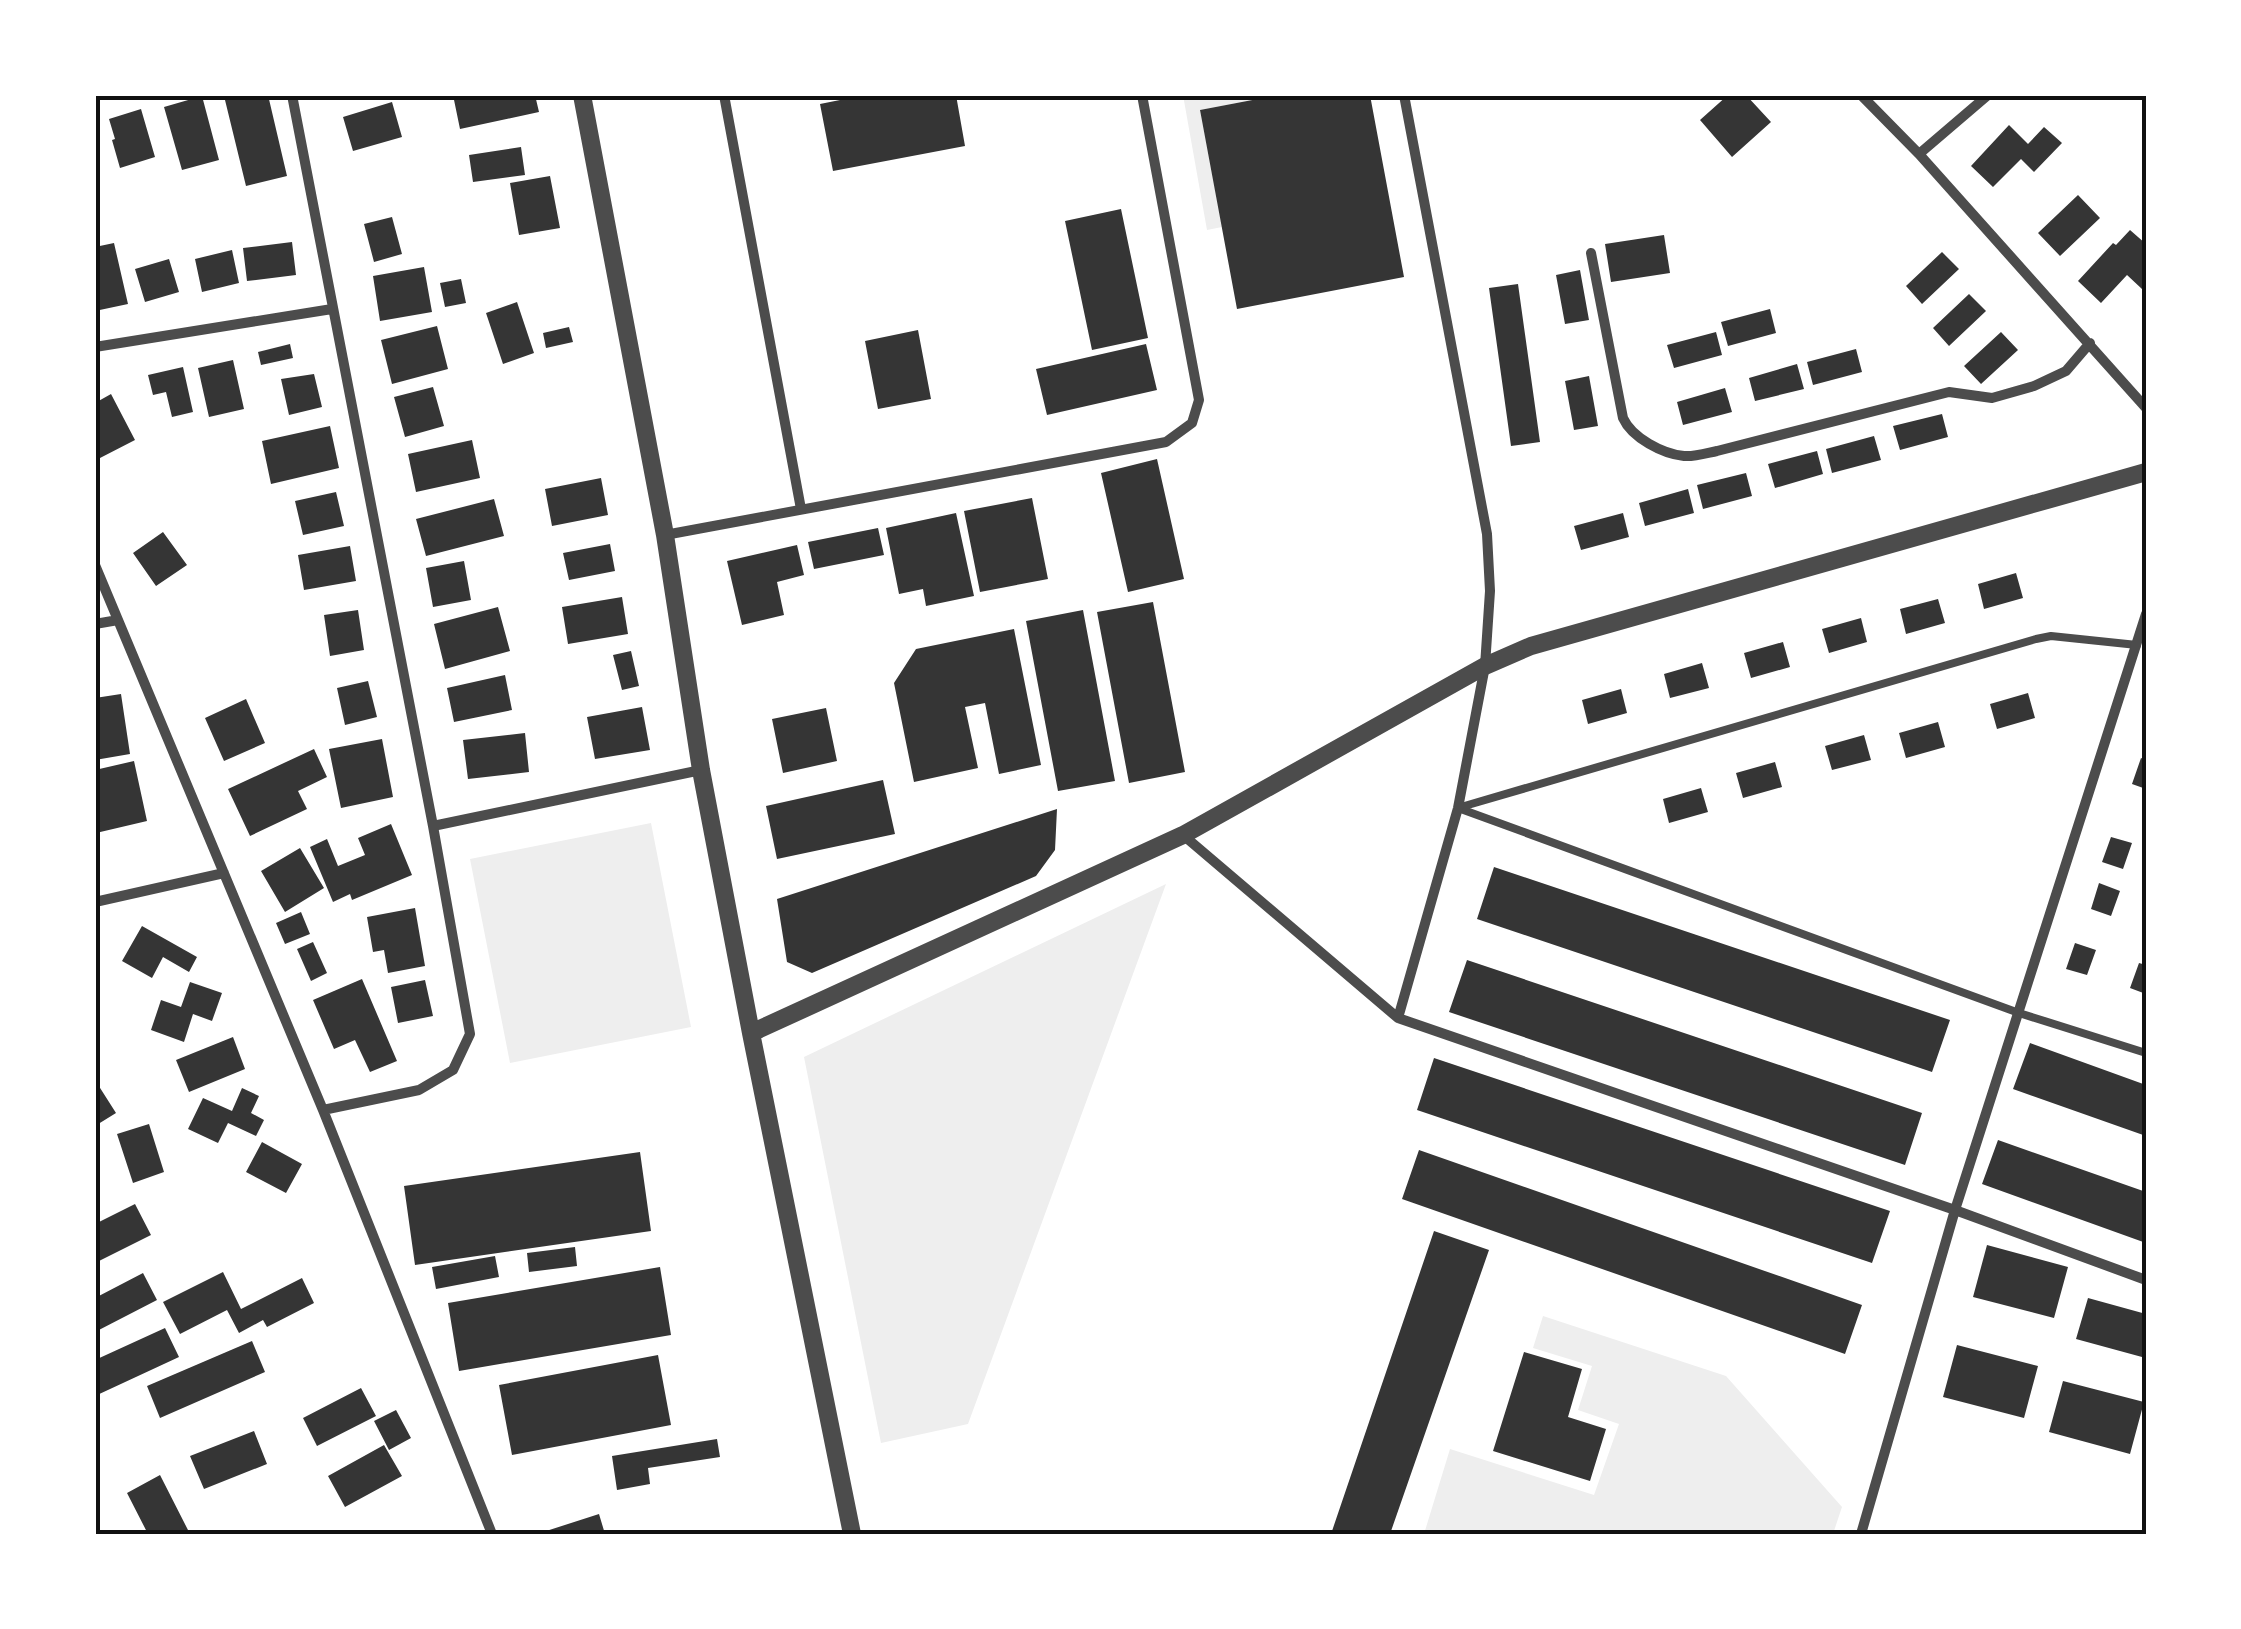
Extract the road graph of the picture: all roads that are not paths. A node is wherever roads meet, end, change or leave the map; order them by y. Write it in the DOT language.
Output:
graph roads {
  1 [pos="292,95"];
  2 [pos="582,95"];
  3 [pos="724,95"];
  4 [pos="1142,95"];
  5 [pos="1404,95"];
  6 [pos="1861,95"];
  7 [pos="1988,95"];
  8 [pos="1919,154"];
  9 [pos="1591,253"];
  10 [pos="332,309"];
  11 [pos="2090,343"];
  12 [pos="95,347"];
  13 [pos="2146,408"];
  14 [pos="2146,472"];
  15 [pos="801,509"];
  16 [pos="664,535"];
  17 [pos="95,565"];
  18 [pos="2146,614"];
  19 [pos="118,620"];
  20 [pos="95,624"];
  21 [pos="2142,647"];
  22 [pos="1485,666"];
  23 [pos="701,770"];
  24 [pos="1458,808"];
  25 [pos="433,826"];
  26 [pos="1184,835"];
  27 [pos="224,873"];
  28 [pos="95,902"];
  29 [pos="2019,1014"];
  30 [pos="1398,1018"];
  31 [pos="751,1033"];
  32 [pos="2146,1053"];
  33 [pos="323,1110"];
  34 [pos="1954,1210"];
  35 [pos="2146,1280"];
  36 [pos="492,1534"];
  37 [pos="852,1534"];
  38 [pos="1861,1534"];
  1 -- 10 [label="street"];
  2 -- 16 [label="street"];
  3 -- 15 [label="street"];
  4 -- 15 [label="street"];
  5 -- 22 [label="street"];
  6 -- 8 [label="street"];
  7 -- 8 [label="street"];
  8 -- 11 [label="street"];
  9 -- 11 [label="street"];
  10 -- 12 [label="street"];
  10 -- 25 [label="street"];
  11 -- 13 [label="street"];
  14 -- 22 [label="street"];
  15 -- 16 [label="street"];
  16 -- 23 [label="street"];
  17 -- 19 [label="street"];
  18 -- 21 [label="street"];
  19 -- 20 [label="street"];
  19 -- 27 [label="street"];
  21 -- 24 [label="lane"];
  21 -- 29 [label="street"];
  22 -- 24 [label="street"];
  22 -- 26 [label="street"];
  23 -- 25 [label="street"];
  23 -- 31 [label="street"];
  24 -- 29 [label="lane"];
  24 -- 30 [label="street"];
  25 -- 33 [label="street"];
  26 -- 30 [label="street"];
  26 -- 31 [label="street"];
  27 -- 28 [label="street"];
  27 -- 33 [label="street"];
  29 -- 32 [label="lane"];
  29 -- 34 [label="street"];
  30 -- 34 [label="street"];
  31 -- 37 [label="street"];
  33 -- 36 [label="street"];
  34 -- 35 [label="street"];
  34 -- 38 [label="street"];
}
